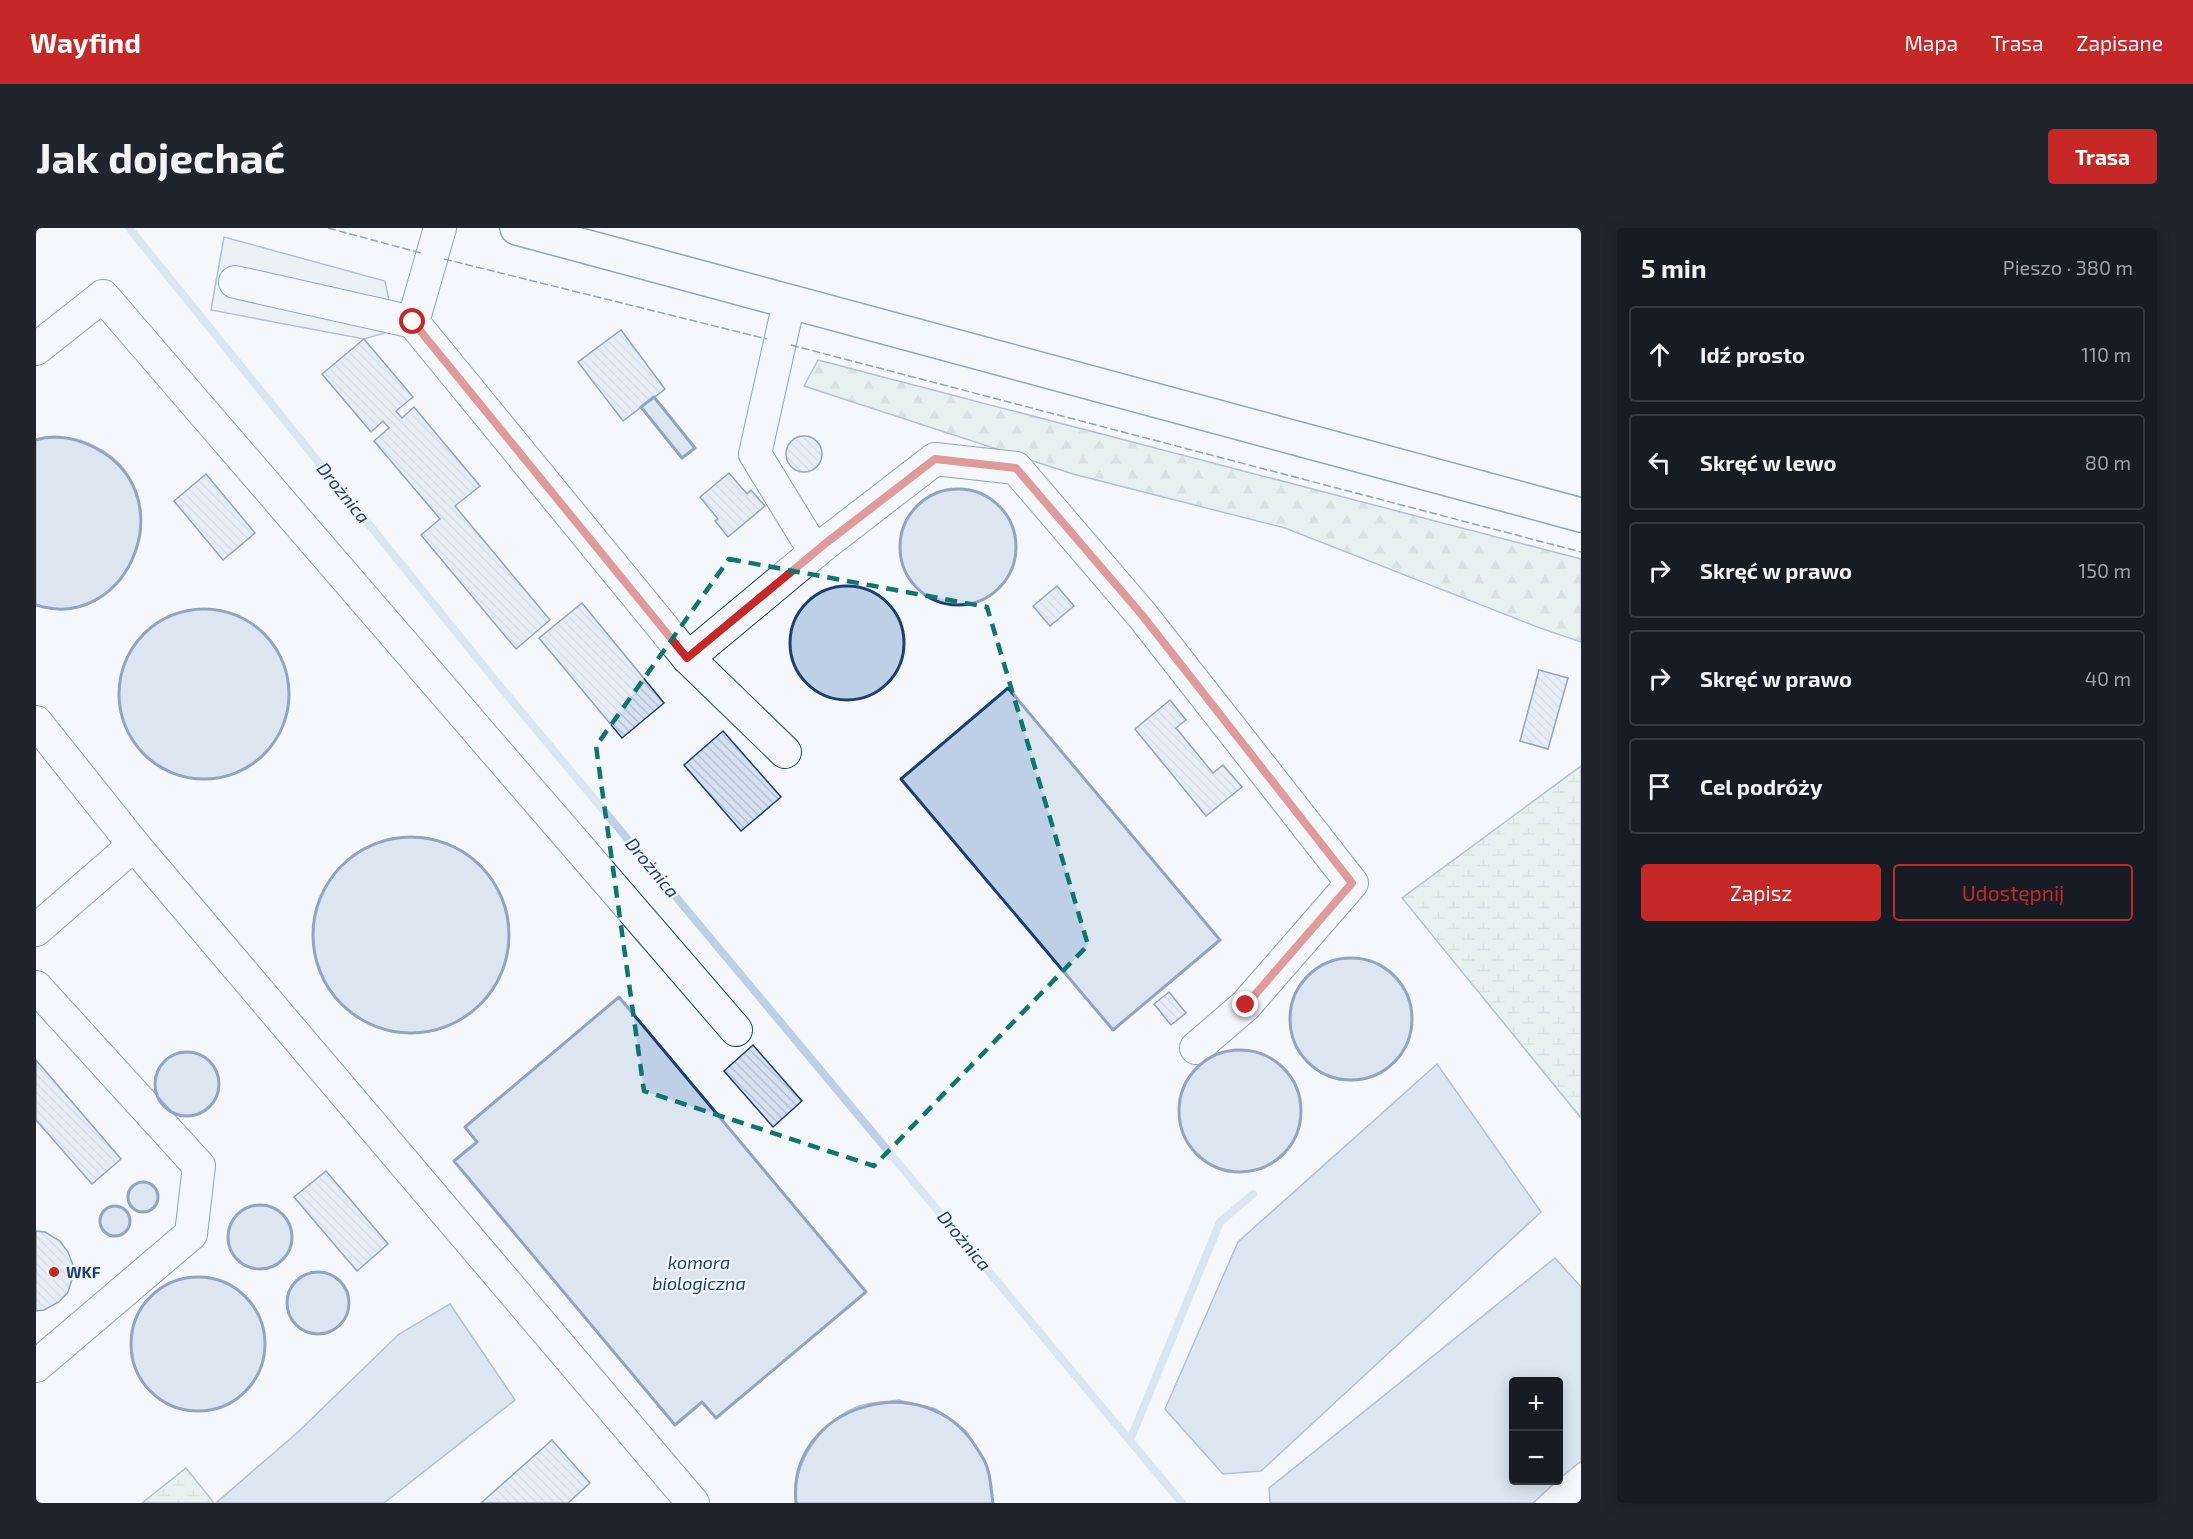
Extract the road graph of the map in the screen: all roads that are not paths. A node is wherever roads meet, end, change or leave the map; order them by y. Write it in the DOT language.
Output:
graph roads {
  1 [pos="440,228"];
  2 [pos="517,228"];
  3 [pos="235,282"];
  4 [pos="789,302"];
  5 [pos="413,322"];
  6 [pos="36,350"];
  7 [pos="1581,515"];
  8 [pos="815,552"];
  9 [pos="687,658"];
  10 [pos="36,722"];
  11 [pos="785,752"];
  12 [pos="134,845"];
  13 [pos="36,930"];
  14 [pos="36,987"];
  15 [pos="736,1030"];
  16 [pos="1196,1048"];
  17 [pos="36,1366"];
  18 [pos="693,1503"];
  1 -- 5 [label="lane"];
  2 -- 4 [label="main road"];
  3 -- 5 [label="lane"];
  4 -- 7 [label="main road"];
  4 -- 8 [label="lane"];
  5 -- 9 [label="lane"];
  6 -- 15 [label="lane"];
  8 -- 9 [label="lane"];
  8 -- 16 [label="lane"];
  9 -- 11 [label="lane"];
  10 -- 12 [label="lane"];
  12 -- 13 [label="lane"];
  12 -- 18 [label="lane"];
  14 -- 17 [label="lane"];
}
